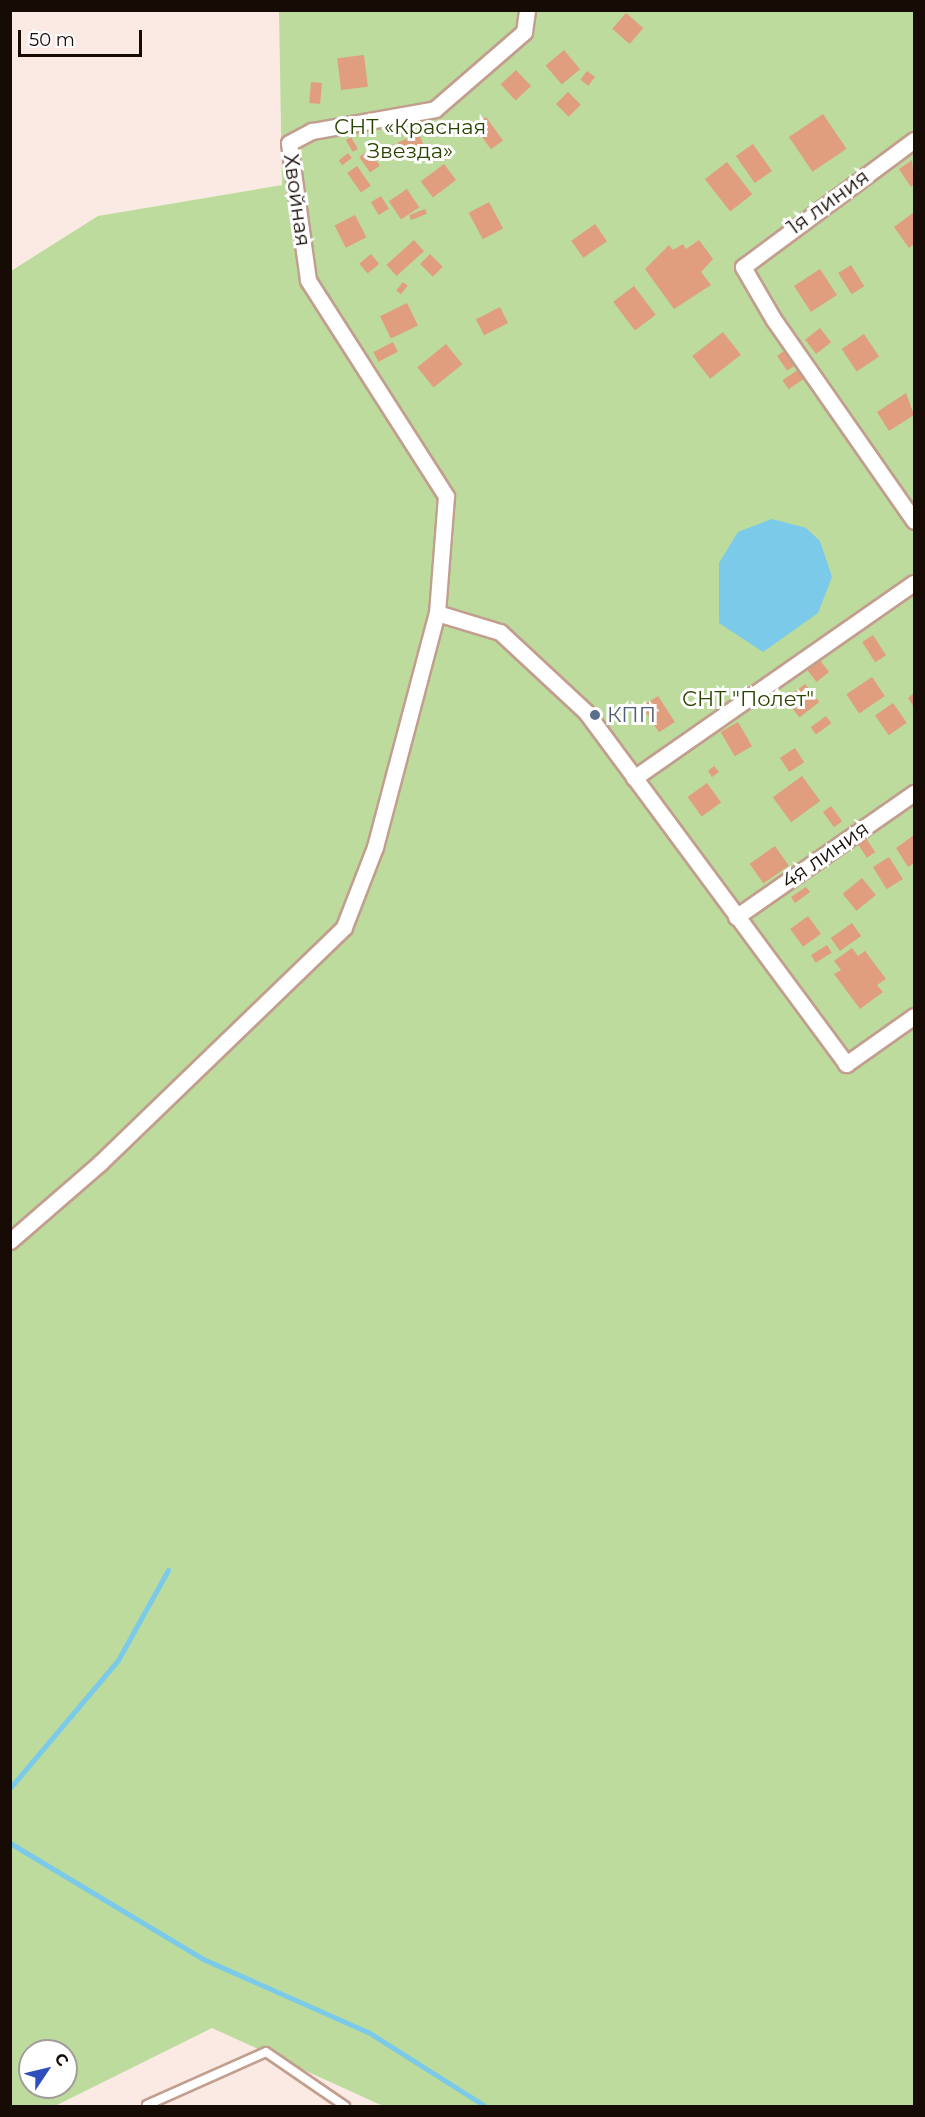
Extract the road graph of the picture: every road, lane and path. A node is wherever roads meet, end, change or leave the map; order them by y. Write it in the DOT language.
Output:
graph roads {
  1 [pos="527,10"];
  2 [pos="915,140"];
  3 [pos="915,521"];
  4 [pos="915,583"];
  5 [pos="437,613"];
  6 [pos="634,778"];
  7 [pos="915,793"];
  8 [pos="736,917"];
  9 [pos="915,1016"];
  10 [pos="10,1241"];
  11 [pos="146,2106"];
  12 [pos="345,2106"];
  1 -- 5 [label="street, Хвойная"];
  2 -- 3 [label="street, 1я линия"];
  4 -- 6 [label="street"];
  5 -- 6 [label="street"];
  5 -- 10 [label="street"];
  6 -- 8 [label="street"];
  7 -- 8 [label="street, 4я линия"];
  8 -- 9 [label="street"];
  11 -- 12 [label="lane"];
}
